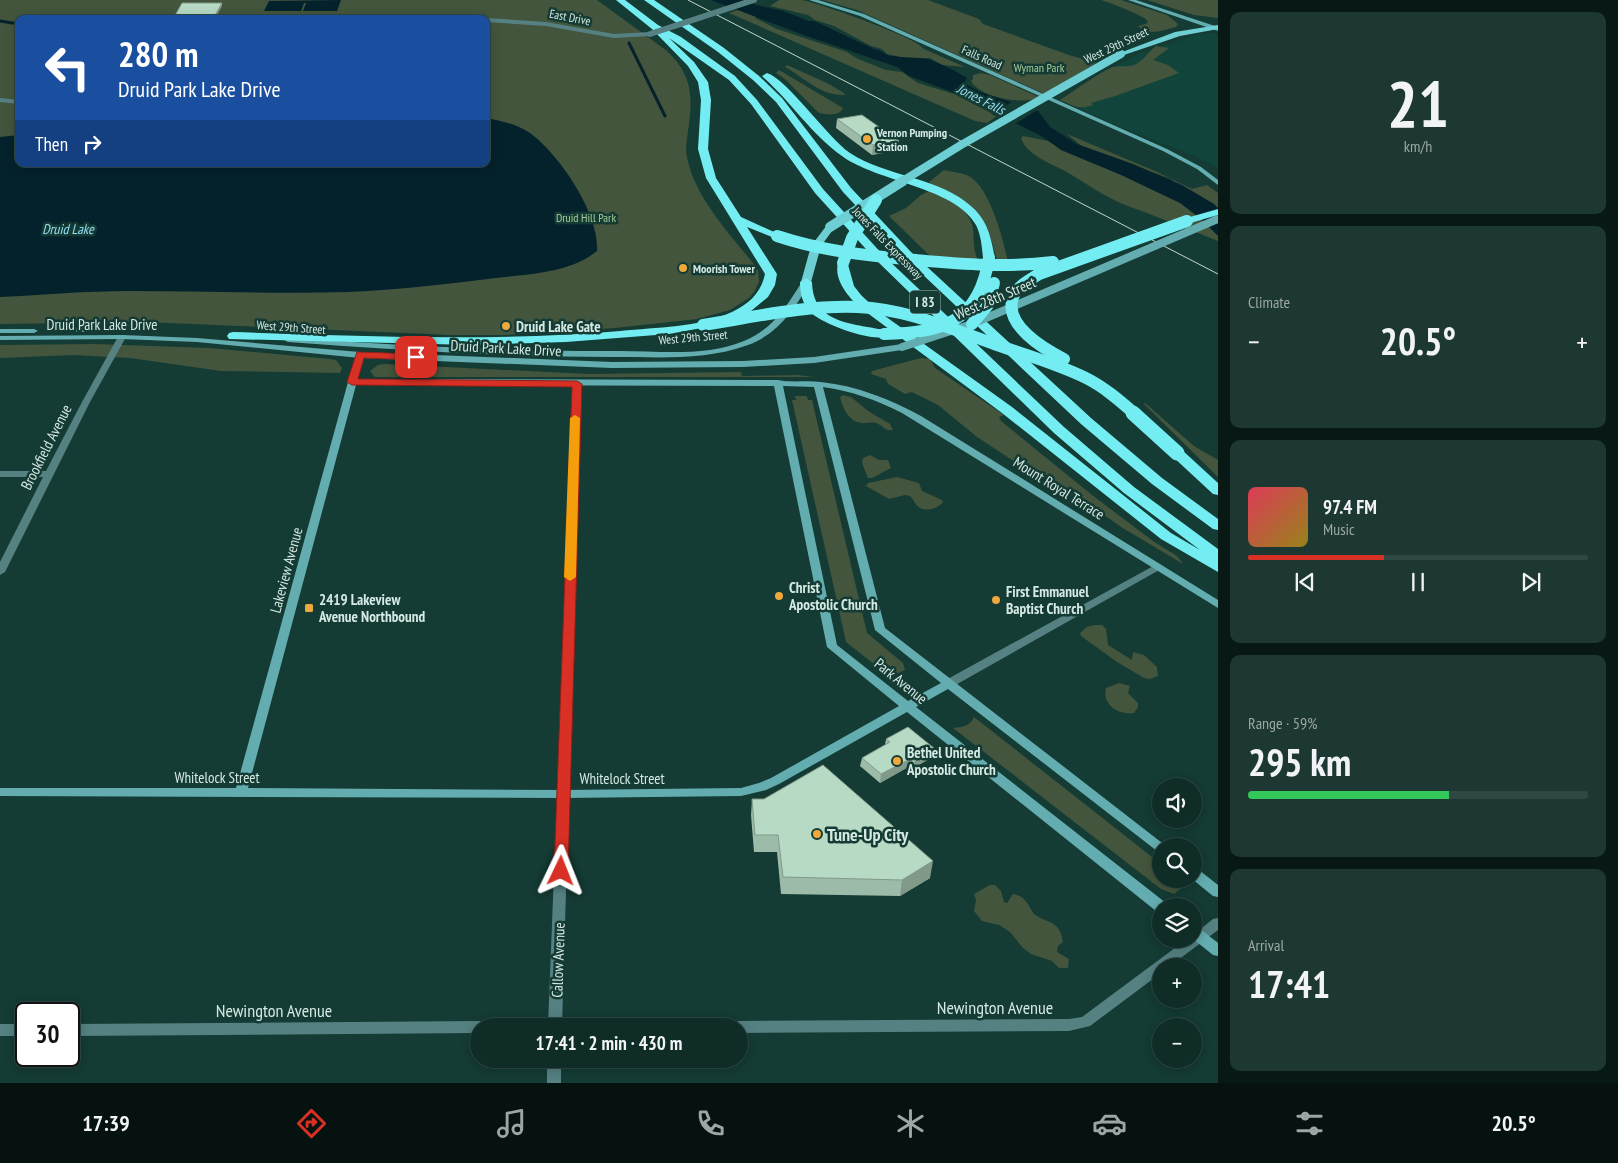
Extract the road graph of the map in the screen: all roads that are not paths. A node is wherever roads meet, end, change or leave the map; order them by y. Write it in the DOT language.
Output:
graph roads {
  1 [pos="620,0"];
  2 [pos="648,0"];
  3 [pos="754,0"];
  4 [pos="812,0"];
  5 [pos="1132,0"];
  6 [pos="490,20"];
  7 [pos="1216,28"];
  8 [pos="652,30"];
  9 [pos="696,33"];
  10 [pos="0,100"];
  11 [pos="15,102"];
  12 [pos="1218,183"];
  13 [pos="876,200"];
  14 [pos="1218,212"];
  15 [pos="738,219"];
  16 [pos="1218,219"];
  17 [pos="1112,247"];
  18 [pos="989,258"];
  19 [pos="806,282"];
  20 [pos="972,324"];
  21 [pos="698,326"];
  22 [pos="0,331"];
  23 [pos="233,336"];
  24 [pos="122,337"];
  25 [pos="0,338"];
  26 [pos="360,354"];
  27 [pos="772,362"];
  28 [pos="352,382"];
  29 [pos="778,383"];
  30 [pos="577,384"];
  31 [pos="818,384"];
  32 [pos="1177,453"];
  33 [pos="0,474"];
  34 [pos="49,474"];
  35 [pos="1218,491"];
  36 [pos="1218,526"];
  37 [pos="1218,556"];
  38 [pos="1157,567"];
  39 [pos="1218,567"];
  40 [pos="0,572"];
  41 [pos="1218,605"];
  42 [pos="948,684"];
  43 [pos="906,707"];
  44 [pos="0,792"];
  45 [pos="241,793"];
  46 [pos="564,794"];
  47 [pos="1152,841"];
  48 [pos="1202,879"];
  49 [pos="1218,892"];
  50 [pos="1152,899"];
  51 [pos="1218,923"];
  52 [pos="1202,931"];
  53 [pos="1202,939"];
  54 [pos="1179,948"];
  55 [pos="1218,951"];
  56 [pos="555,1018"];
  57 [pos="470,1027"];
  58 [pos="748,1027"];
  59 [pos="0,1030"];
  60 [pos="15,1030"];
  61 [pos="80,1030"];
  62 [pos="554,1068"];
  63 [pos="554,1083"];
  1 -- 8 [label="highway, Jones Falls Expressway / I 83"];
  2 -- 9 [label="highway, Jones Falls Expressway / I 83"];
  3 -- 8 [label="street, East Drive, bridge"];
  4 -- 12 [label="street, Falls Road"];
  5 -- 7 [label="street"];
  6 -- 8 [label="street, East Drive"];
  7 -- 13 [label="main road, West 29th Street, bridge"];
  8 -- 15 [label="highway"];
  8 -- 37 [label="highway, Jones Falls Expressway / I 83"];
  9 -- 18 [label="highway"];
  9 -- 36 [label="highway, Jones Falls Expressway / I 83"];
  10 -- 11 [label="street"];
  13 -- 19 [label="main road, West 29th Street, bridge"];
  13 -- 39 [label="highway, bridge"];
  14 -- 17 [label="highway, bridge"];
  15 -- 17 [label="highway, bridge"];
  15 -- 21 [label="highway, bridge"];
  16 -- 20 [label="street, West 28th Street, bridge"];
  17 -- 32 [label="highway, bridge"];
  18 -- 19 [label="highway, bridge"];
  18 -- 20 [label="highway, bridge"];
  19 -- 23 [label="street, West 29th Street"];
  20 -- 27 [label="street, West 28th Street, bridge"];
  21 -- 23 [label="highway"];
  21 -- 32 [label="highway, bridge"];
  22 -- 23 [label="street, Druid Park Lake Drive"];
  24 -- 25 [label="street, Druid Park Lake Drive"];
  24 -- 26 [label="street, Druid Park Lake Drive"];
  24 -- 34 [label="street, Brookfield Avenue"];
  26 -- 27 [label="street, Druid Park Lake Drive"];
  26 -- 28 [label="street, Lakeview Avenue"];
  28 -- 30 [label="street"];
  28 -- 45 [label="street, Lakeview Avenue"];
  29 -- 30 [label="street"];
  29 -- 31 [label="street"];
  29 -- 43 [label="street, Park Avenue"];
  30 -- 46 [label="street, Callow Avenue"];
  31 -- 38 [label="street, Mount Royal Terrace"];
  31 -- 42 [label="street, Park Avenue"];
  32 -- 35 [label="highway"];
  33 -- 34 [label="street"];
  34 -- 40 [label="street, Brookfield Avenue"];
  38 -- 41 [label="street, Mount Royal Terrace"];
  38 -- 42 [label="street, Whitelock Street"];
  42 -- 43 [label="street, Whitelock Street"];
  42 -- 47 [label="street, Park Avenue"];
  43 -- 46 [label="street, Whitelock Street"];
  43 -- 50 [label="street, Park Avenue"];
  44 -- 45 [label="street, Whitelock Street"];
  45 -- 46 [label="street, Whitelock Street"];
  46 -- 56 [label="street, Callow Avenue"];
  48 -- 49 [label="street"];
  51 -- 52 [label="street, Newington Avenue"];
  53 -- 55 [label="street"];
  54 -- 58 [label="street, Newington Avenue"];
  57 -- 61 [label="street, Newington Avenue"];
  59 -- 60 [label="street"];
  62 -- 63 [label="street"];
}
